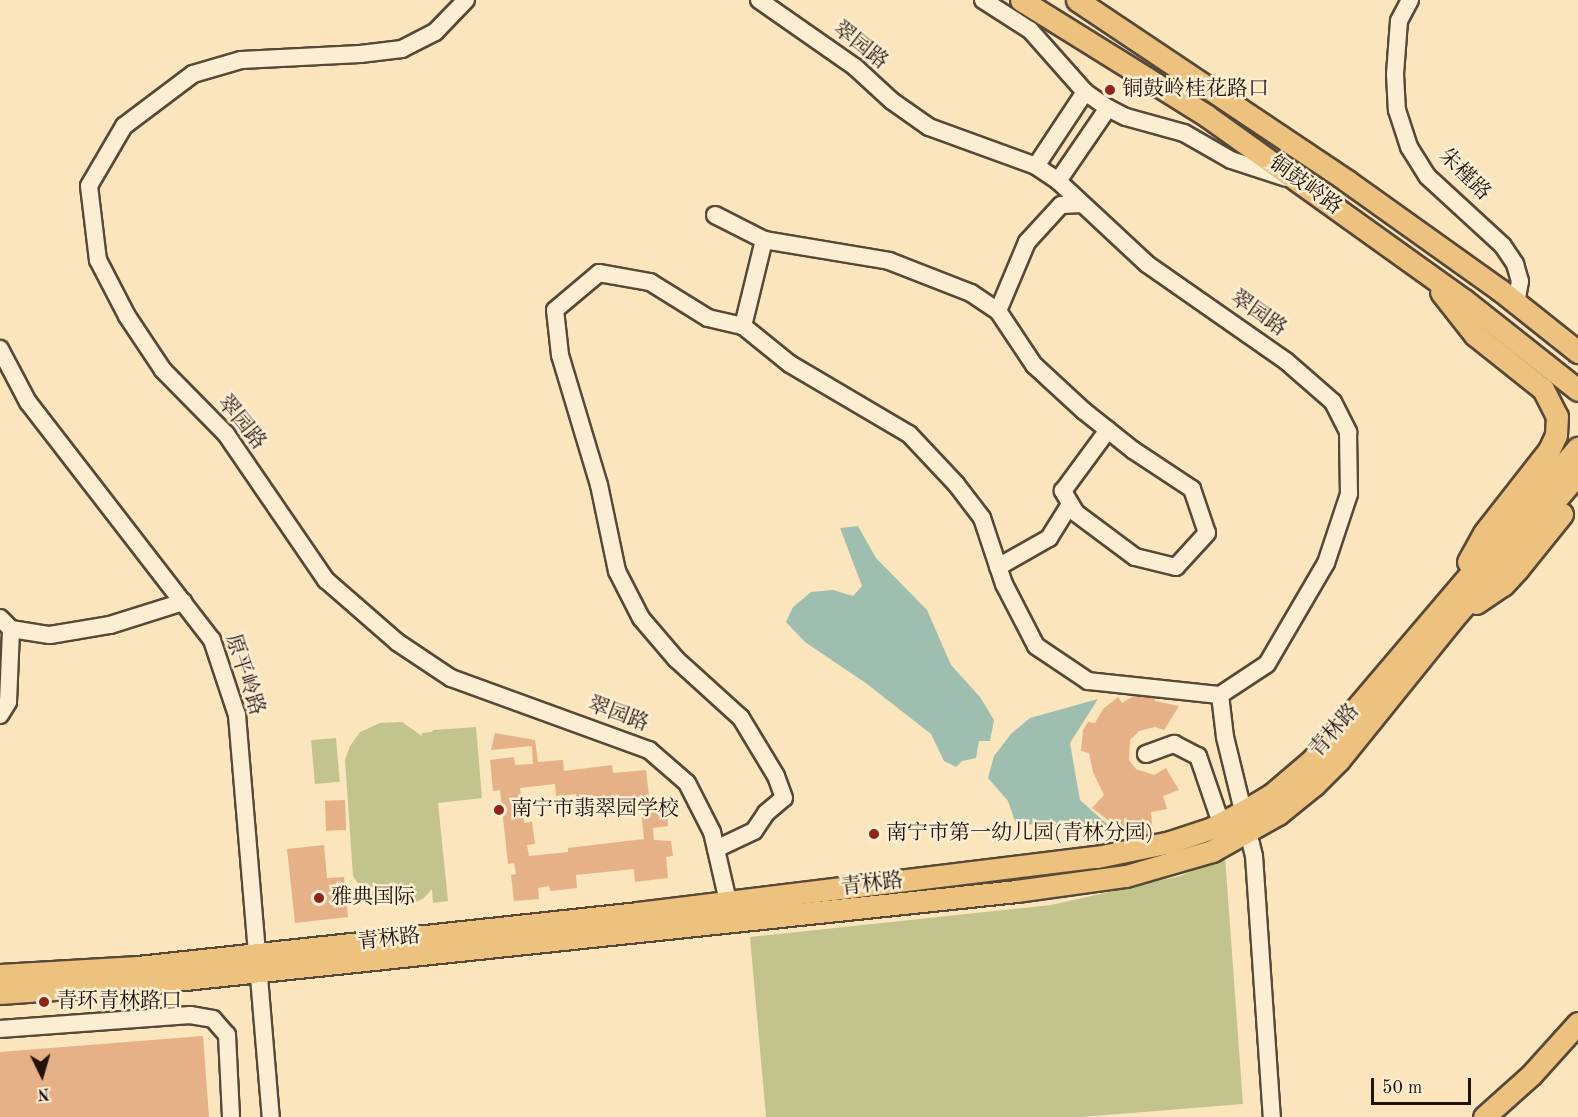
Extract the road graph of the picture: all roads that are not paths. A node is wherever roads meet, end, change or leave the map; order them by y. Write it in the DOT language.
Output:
graph roads {
  1 [pos="466,0"];
  2 [pos="759,0"];
  3 [pos="983,0"];
  4 [pos="1021,0"];
  5 [pos="1077,0"];
  6 [pos="1410,0"];
  7 [pos="1085,92"];
  8 [pos="1108,108"];
  9 [pos="1036,166"];
  10 [pos="1058,181"];
  11 [pos="1299,182"];
  12 [pos="1082,204"];
  13 [pos="715,215"];
  14 [pos="765,240"];
  15 [pos="1426,273"];
  16 [pos="1516,303"];
  17 [pos="998,311"];
  18 [pos="743,326"];
  19 [pos="0,349"];
  20 [pos="1578,352"];
  21 [pos="1578,390"];
  22 [pos="1108,430"];
  23 [pos="1578,448"];
  24 [pos="1578,474"];
  25 [pos="1578,494"];
  26 [pos="1070,504"];
  27 [pos="998,567"];
  28 [pos="1449,600"];
  29 [pos="183,602"];
  30 [pos="1451,621"];
  31 [pos="6,624"];
  32 [pos="1220,695"];
  33 [pos="0,715"];
  34 [pos="1146,754"];
  35 [pos="1244,811"];
  36 [pos="1221,823"];
  37 [pos="1248,833"];
  38 [pos="716,849"];
  39 [pos="730,911"];
  40 [pos="260,962"];
  41 [pos="0,975"];
  42 [pos="0,993"];
  43 [pos="1578,1023"];
  44 [pos="0,1029"];
  45 [pos="231,1117"];
  46 [pos="271,1117"];
  47 [pos="1272,1117"];
  48 [pos="1484,1117"];
  1 -- 38 [label="street, 翠园路"];
  2 -- 9 [label="street, 翠园路"];
  3 -- 7 [label="street"];
  4 -- 11 [label="main road, 铜鼓岭路"];
  5 -- 16 [label="main road, 铜鼓岭路"];
  6 -- 16 [label="street, 朱槿路"];
  7 -- 8 [label="street"];
  7 -- 9 [label="street"];
  8 -- 10 [label="street"];
  8 -- 11 [label="street"];
  9 -- 10 [label="street, 翠园路"];
  10 -- 12 [label="street, 翠园路"];
  11 -- 15 [label="main road, 铜鼓岭路"];
  12 -- 17 [label="street"];
  12 -- 32 [label="street, 翠园路"];
  13 -- 14 [label="street"];
  14 -- 17 [label="street"];
  14 -- 18 [label="street"];
  15 -- 21 [label="main road, 铜鼓岭路"];
  15 -- 28 [label="main road"];
  16 -- 20 [label="main road, 铜鼓岭路"];
  17 -- 22 [label="street"];
  18 -- 27 [label="street"];
  18 -- 38 [label="street"];
  19 -- 29 [label="street, 原平岭路"];
  22 -- 26 [label="street"];
  22 -- 26 [label="street"];
  23 -- 28 [label="main road, 青林路"];
  24 -- 30 [label="main road, 青林路"];
  25 -- 30 [label="main road"];
  26 -- 27 [label="street"];
  27 -- 32 [label="street"];
  28 -- 35 [label="main road, 青林路"];
  29 -- 31 [label="street"];
  29 -- 40 [label="street, 原平岭路"];
  30 -- 37 [label="main road, 青林路"];
  31 -- 33 [label="street"];
  32 -- 35 [label="street"];
  34 -- 36 [label="street"];
  35 -- 36 [label="main road, 青林路"];
  35 -- 37 [label="street"];
  36 -- 39 [label="main road, 青林路"];
  37 -- 39 [label="main road, 青林路"];
  37 -- 47 [label="street"];
  38 -- 39 [label="street, 翠园路"];
  39 -- 40 [label="main road, 青林路"];
  40 -- 41 [label="main road, 青林路"];
  40 -- 42 [label="main road, 青林路"];
  40 -- 46 [label="street, 原平岭路"];
  43 -- 48 [label="main road"];
  44 -- 45 [label="street"];
}
